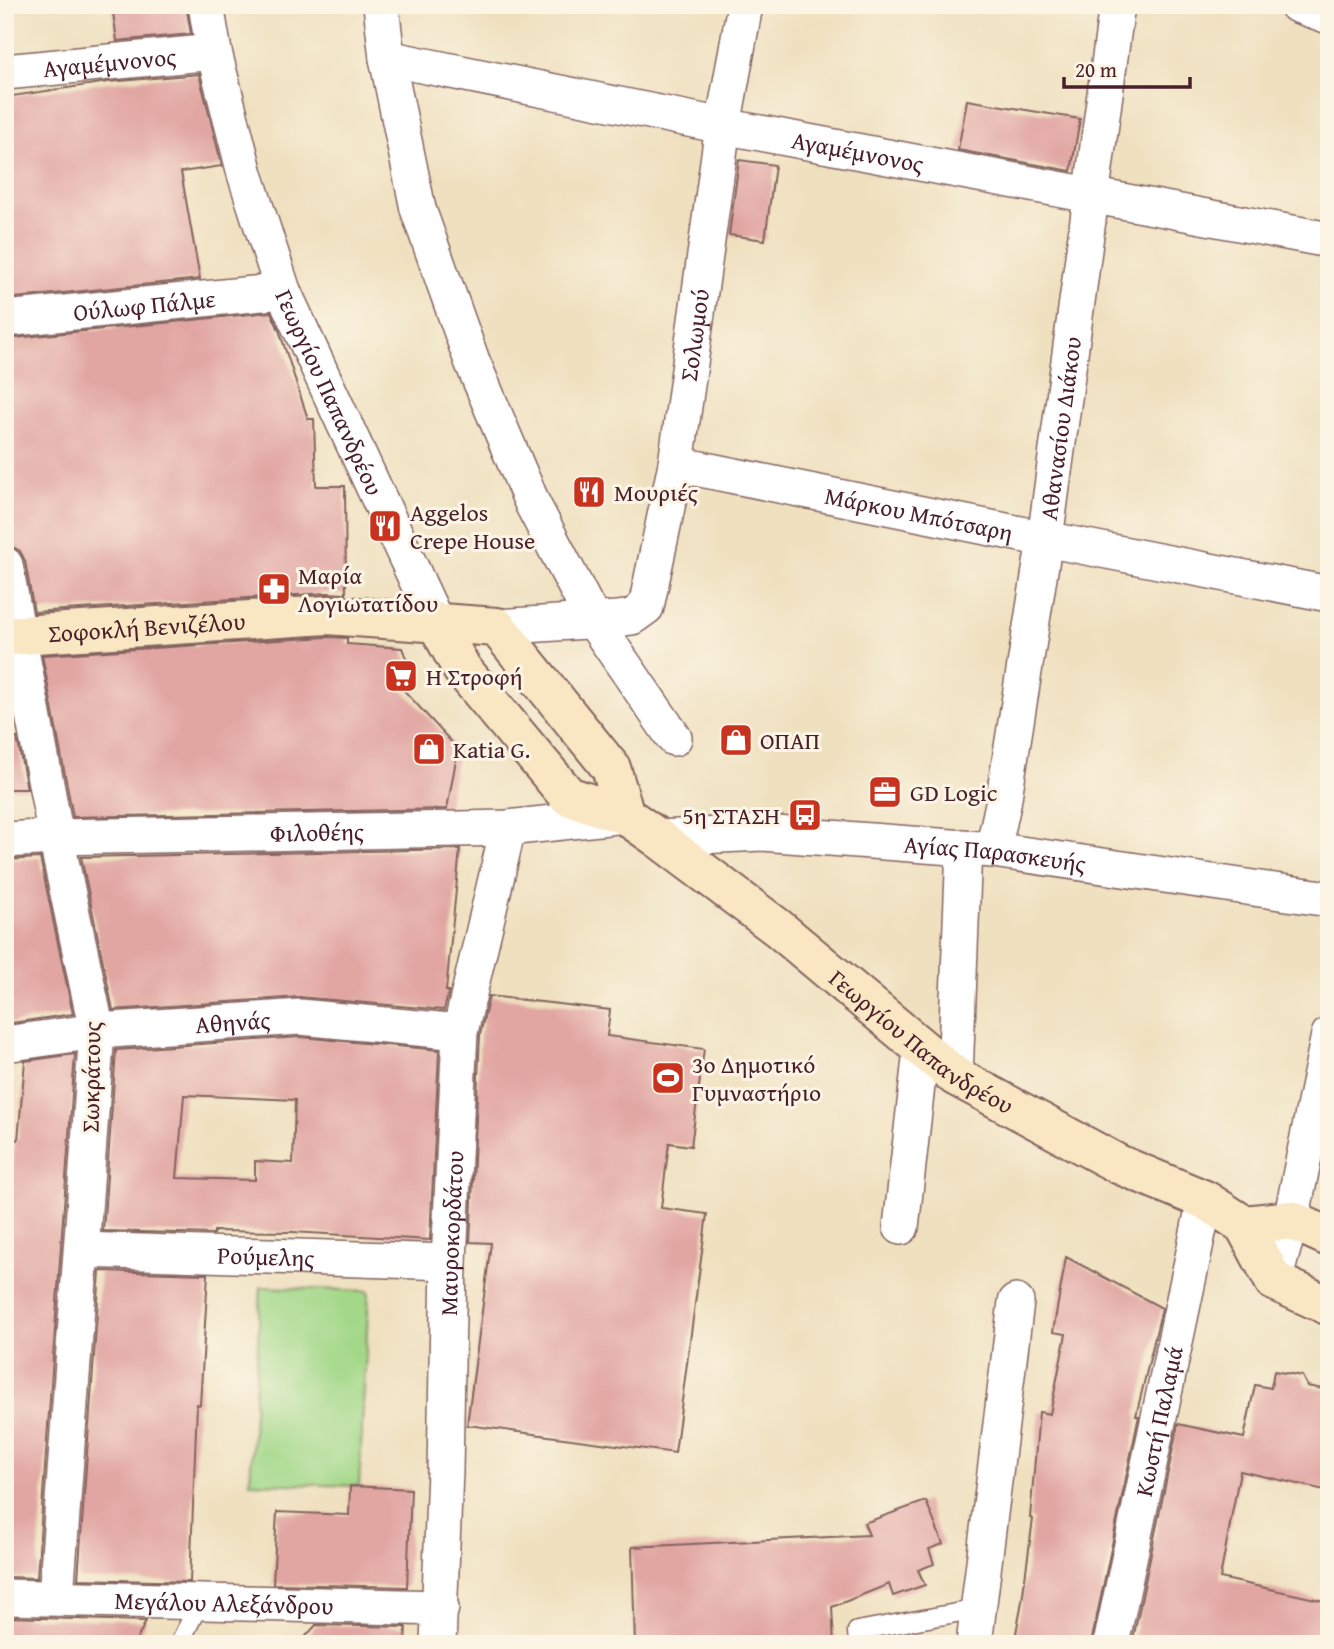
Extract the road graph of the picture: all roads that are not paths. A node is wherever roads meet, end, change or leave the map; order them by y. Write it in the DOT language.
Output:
graph roads {
  1 [pos="206,5"];
  2 [pos="381,5"];
  3 [pos="746,5"];
  4 [pos="1117,5"];
  5 [pos="1297,5"];
  6 [pos="1329,16"];
  7 [pos="214,52"];
  8 [pos="387,58"];
  9 [pos="5,72"];
  10 [pos="723,126"];
  11 [pos="1091,195"];
  12 [pos="1329,240"];
  13 [pos="283,291"];
  14 [pos="5,319"];
  15 [pos="676,464"];
  16 [pos="1045,539"];
  17 [pos="5,565"];
  18 [pos="1329,594"];
  19 [pos="593,620"];
  20 [pos="436,622"];
  21 [pos="497,627"];
  22 [pos="12,636"];
  23 [pos="674,738"];
  24 [pos="625,815"];
  25 [pos="508,828"];
  26 [pos="56,837"];
  27 [pos="658,838"];
  28 [pos="5,840"];
  29 [pos="978,848"];
  30 [pos="1329,899"];
  31 [pos="97,1031"];
  32 [pos="460,1032"];
  33 [pos="1329,1035"];
  34 [pos="5,1044"];
  35 [pos="921,1050"];
  36 [pos="955,1076"];
  37 [pos="1205,1200"];
  38 [pos="1291,1220"];
  39 [pos="1244,1225"];
  40 [pos="901,1227"];
  41 [pos="1329,1237"];
  42 [pos="82,1250"];
  43 [pos="449,1262"];
  44 [pos="1273,1281"];
  45 [pos="1016,1302"];
  46 [pos="1329,1306"];
  47 [pos="5,1597"];
  48 [pos="56,1597"];
  49 [pos="200,1602"];
  50 [pos="441,1608"];
  51 [pos="978,1609"];
  52 [pos="179,1644"];
  53 [pos="439,1644"];
  54 [pos="858,1644"];
  55 [pos="974,1644"];
  56 [pos="1111,1644"];
  1 -- 7 [label="street, Γεωργίου Παπανδρέου"];
  2 -- 8 [label="street"];
  3 -- 10 [label="street, Σολωμού"];
  4 -- 11 [label="street, Αθανασίου Διάκου"];
  5 -- 6 [label="street"];
  7 -- 9 [label="street, Αγαμέμνονος"];
  7 -- 13 [label="street, Γεωργίου Παπανδρέου"];
  8 -- 10 [label="street, Αγαμέμνονος"];
  8 -- 19 [label="street"];
  10 -- 11 [label="street, Αγαμέμνονος"];
  10 -- 15 [label="street, Σολωμού"];
  11 -- 12 [label="street, Αγαμέμνονος"];
  11 -- 16 [label="street, Αθανασίου Διάκου"];
  13 -- 14 [label="street, Ούλωφ Πάλμε"];
  13 -- 20 [label="street, Γεωργίου Παπανδρέου"];
  15 -- 16 [label="street, Μάρκου Μπότσαρη"];
  15 -- 19 [label="street, Σολωμού"];
  16 -- 18 [label="street, Μάρκου Μπότσαρη"];
  16 -- 29 [label="street, Αθανασίου Διάκου"];
  17 -- 22 [label="street, Σωκράτους"];
  19 -- 21 [label="street"];
  19 -- 23 [label="street"];
  20 -- 21 [label="street, Σοφοκλή Βενιζέλου"];
  20 -- 22 [label="street, Σοφοκλή Βενιζέλου"];
  20 -- 24 [label="street, Γεωργίου Παπανδρέου"];
  21 -- 24 [label="street"];
  22 -- 26 [label="street, Σωκράτους"];
  24 -- 25 [label="street, Φιλοθέης"];
  24 -- 27 [label="street, Γεωργίου Παπανδρέου"];
  25 -- 26 [label="street, Φιλοθέης"];
  25 -- 32 [label="street, Μαυροκορδάτου"];
  26 -- 28 [label="street, Φιλοθέης"];
  26 -- 31 [label="street, Σωκράτους"];
  27 -- 29 [label="street, Αγίας Παρασκευής"];
  27 -- 35 [label="street, Γεωργίου Παπανδρέου"];
  29 -- 30 [label="street, Αγίας Παρασκευής"];
  29 -- 36 [label="street, Αθανασίου Διάκου"];
  31 -- 32 [label="street, Αθηνάς"];
  31 -- 34 [label="street, Αθηνάς"];
  31 -- 42 [label="street, Σωκράτους"];
  32 -- 43 [label="street, Μαυροκορδάτου"];
  33 -- 38 [label="street"];
  35 -- 36 [label="street, Γεωργίου Παπανδρέου"];
  35 -- 40 [label="street"];
  36 -- 37 [label="street, Γεωργίου Παπανδρέου"];
  37 -- 39 [label="street, Γεωργίου Παπανδρέου"];
  37 -- 56 [label="street, Κωστή Παλαμά"];
  38 -- 39 [label="street"];
  38 -- 41 [label="street"];
  38 -- 44 [label="street"];
  39 -- 44 [label="street, Γεωργίου Παπανδρέου"];
  42 -- 43 [label="street, Ρούμελης"];
  42 -- 48 [label="street, Σωκράτους"];
  43 -- 50 [label="street, Μαυροκορδάτου"];
  44 -- 46 [label="street"];
  45 -- 51 [label="street"];
  47 -- 48 [label="street, Μεγάλου Αλεξάνδρου"];
  48 -- 49 [label="street, Μεγάλου Αλεξάνδρου"];
  49 -- 50 [label="street, Μεγάλου Αλεξάνδρου"];
  49 -- 52 [label="lane"];
  50 -- 53 [label="street, Μαυροκορδάτου"];
  51 -- 54 [label="lane"];
  51 -- 55 [label="street"];
}
